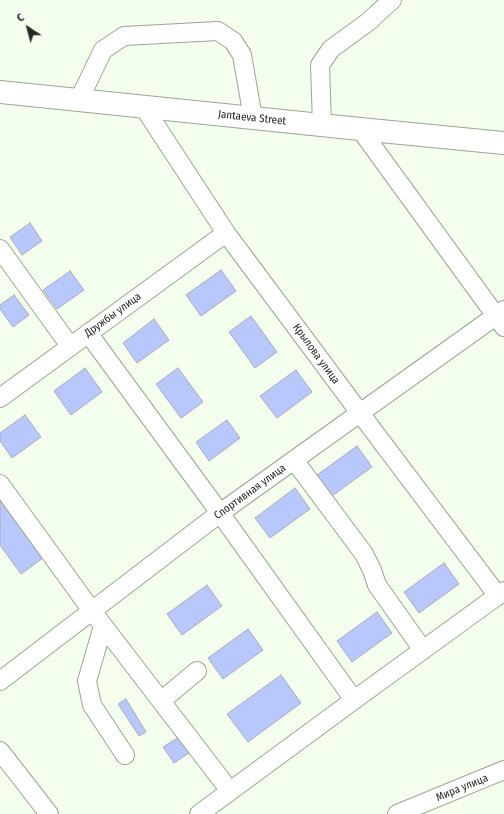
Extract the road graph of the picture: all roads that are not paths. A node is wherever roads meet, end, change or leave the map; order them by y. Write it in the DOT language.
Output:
graph roads {
  1 [pos="392,0"];
  2 [pos="0,92"];
  3 [pos="79,100"];
  4 [pos="143,106"];
  5 [pos="253,118"];
  6 [pos="322,125"];
  7 [pos="360,129"];
  8 [pos="504,143"];
  9 [pos="226,232"];
  10 [pos="0,249"];
  11 [pos="501,318"];
  12 [pos="88,333"];
  13 [pos="70,346"];
  14 [pos="0,398"];
  15 [pos="360,413"];
  16 [pos="294,460"];
  17 [pos="0,484"];
  18 [pos="220,513"];
  19 [pos="501,594"];
  20 [pos="92,611"];
  21 [pos="103,626"];
  22 [pos="423,650"];
  23 [pos="197,671"];
  24 [pos="0,681"];
  25 [pos="354,700"];
  26 [pos="161,701"];
  27 [pos="0,751"];
  28 [pos="125,755"];
  29 [pos="504,770"];
  30 [pos="230,791"];
  31 [pos="49,814"];
  32 [pos="199,814"];
  33 [pos="397,814"];
  1 -- 6 [label="street"];
  2 -- 3 [label="main road, Jantaeva Street"];
  3 -- 4 [label="main road, Jantaeva Street"];
  3 -- 5 [label="street"];
  4 -- 5 [label="main road, Jantaeva Street"];
  4 -- 9 [label="street, Крылова улица"];
  5 -- 6 [label="main road, Jantaeva Street"];
  6 -- 7 [label="main road, Jantaeva Street"];
  7 -- 8 [label="main road, Jantaeva Street"];
  7 -- 11 [label="street"];
  9 -- 12 [label="street, Дружбы улица"];
  9 -- 15 [label="street, Крылова улица"];
  10 -- 13 [label="street"];
  11 -- 15 [label="street, Спортивная улица"];
  12 -- 13 [label="street, Дружбы улица"];
  12 -- 18 [label="street"];
  13 -- 14 [label="street, Дружбы улица"];
  15 -- 16 [label="street, Спортивная улица"];
  15 -- 19 [label="street, Крылова улица"];
  16 -- 18 [label="street, Спортивная улица"];
  16 -- 22 [label="street"];
  17 -- 20 [label="street"];
  18 -- 20 [label="street, Спортивная улица"];
  18 -- 25 [label="street"];
  19 -- 22 [label="street"];
  20 -- 21 [label="street"];
  20 -- 24 [label="street, Спортивная улица"];
  21 -- 26 [label="street"];
  21 -- 28 [label="street"];
  22 -- 25 [label="street"];
  23 -- 26 [label="street"];
  25 -- 30 [label="street"];
  26 -- 30 [label="street"];
  27 -- 31 [label="street"];
  29 -- 33 [label="street, Мира улица"];
  30 -- 32 [label="street"];
}
